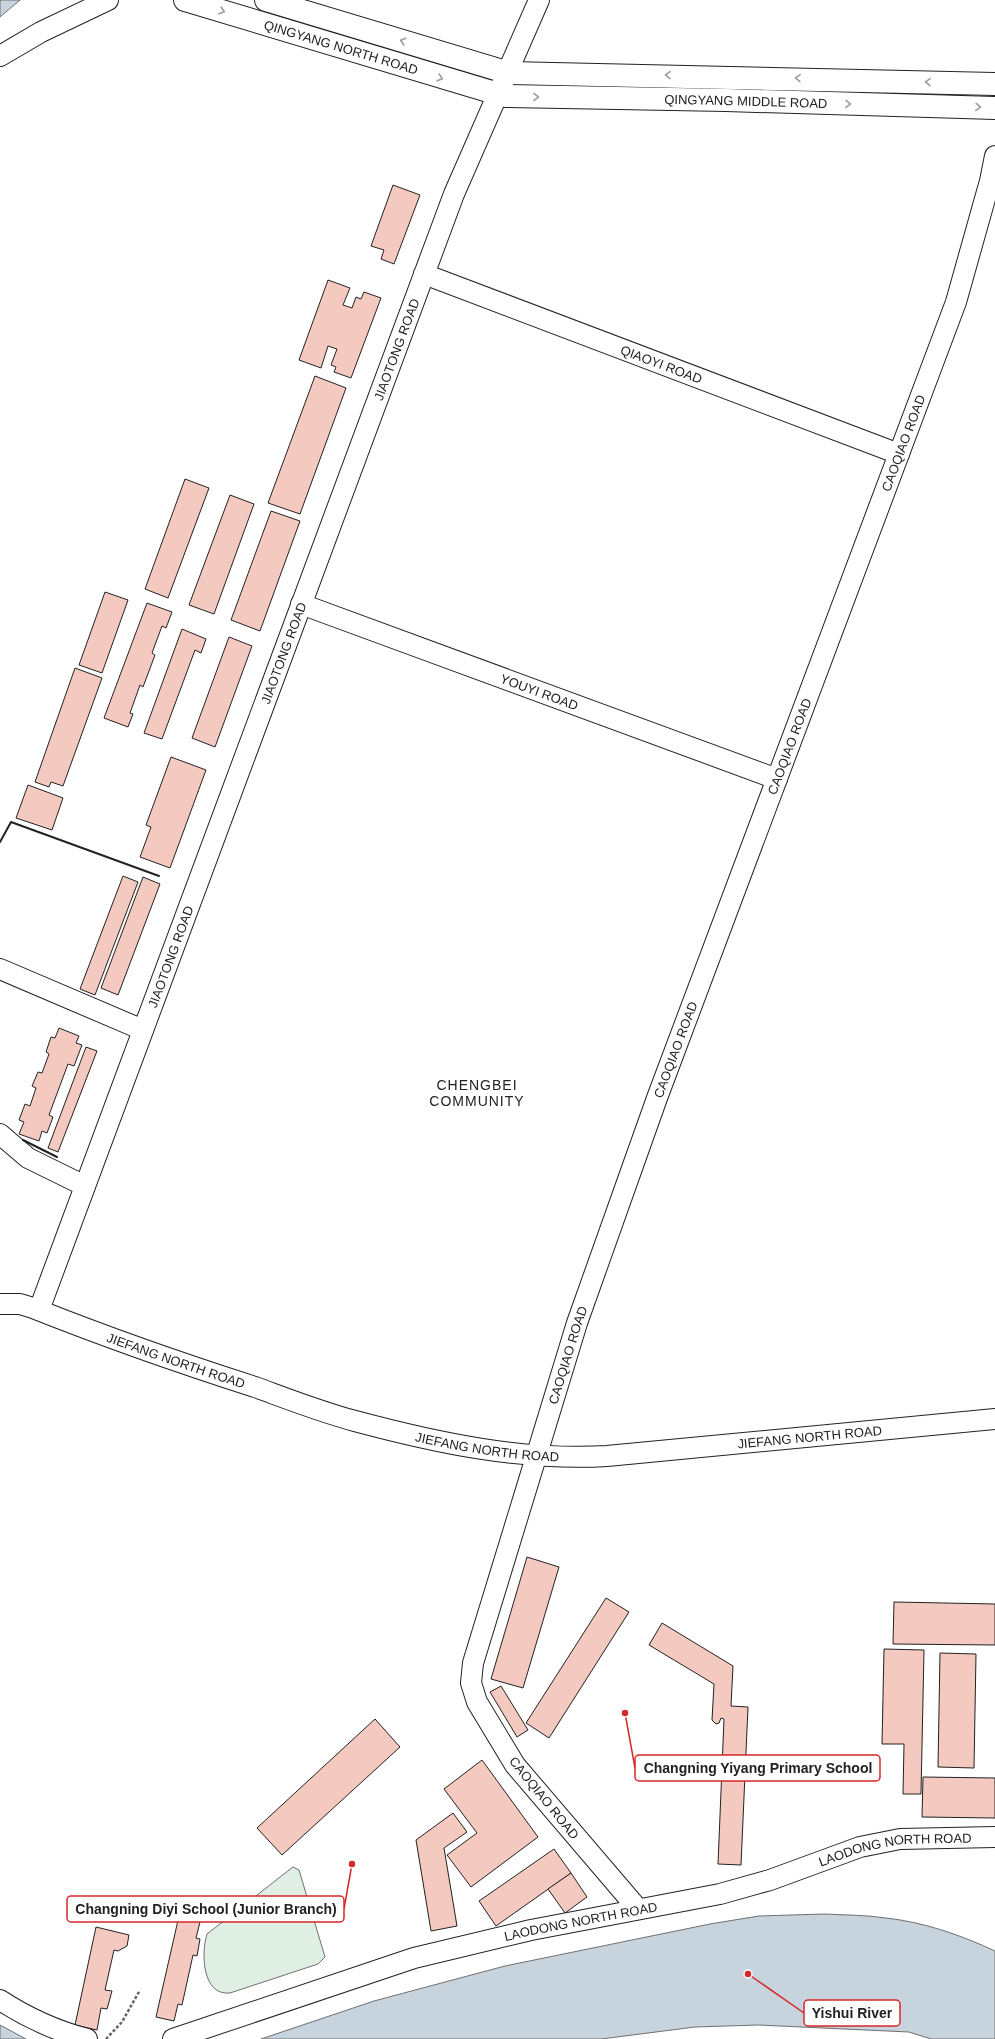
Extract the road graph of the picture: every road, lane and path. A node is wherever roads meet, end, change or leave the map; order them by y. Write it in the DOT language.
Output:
graph roads {
  1 [pos="108,0"];
  2 [pos="185,0"];
  3 [pos="266,0"];
  4 [pos="539,0"];
  5 [pos="0,56"];
  6 [pos="508,72"];
  7 [pos="995,84"];
  8 [pos="498,94"];
  9 [pos="995,108"];
  10 [pos="995,156"];
  11 [pos="424,274"];
  12 [pos="899,454"];
  13 [pos="301,604"];
  14 [pos="777,779"];
  15 [pos="0,969"];
  16 [pos="143,1030"];
  17 [pos="0,1134"];
  18 [pos="86,1186"];
  19 [pos="0,1304"];
  20 [pos="39,1310"];
  21 [pos="995,1419"];
  22 [pos="536,1455"];
  23 [pos="995,1837"];
  24 [pos="638,1909"];
  25 [pos="140,1990"];
  26 [pos="0,2000"];
  27 [pos="87,2039"];
  28 [pos="106,2039"];
  29 [pos="173,2039"];
  1 -- 5 [label="street"];
  2 -- 8 [label="main road, QINGYANG NORTH ROAD, one-way"];
  6 -- 3 [label="main road, QINGYANG NORTH ROAD, one-way"];
  4 -- 6 [label="street, JIAOTONG ROAD"];
  7 -- 6 [label="main road, QINGYANG MIDDLE ROAD, one-way"];
  6 -- 8 [label="street, JIAOTONG ROAD"];
  8 -- 9 [label="main road, QINGYANG MIDDLE ROAD, one-way"];
  8 -- 11 [label="street, JIAOTONG ROAD"];
  10 -- 12 [label="street, CAOQIAO ROAD"];
  11 -- 12 [label="street, QIAOYI ROAD"];
  11 -- 13 [label="street, JIAOTONG ROAD"];
  12 -- 14 [label="street, CAOQIAO ROAD"];
  13 -- 14 [label="street, YOUYI ROAD"];
  13 -- 16 [label="street, JIAOTONG ROAD"];
  14 -- 22 [label="street, CAOQIAO ROAD"];
  15 -- 16 [label="street"];
  16 -- 18 [label="street, JIAOTONG ROAD"];
  17 -- 18 [label="street"];
  18 -- 20 [label="street, JIAOTONG ROAD"];
  19 -- 20 [label="street, JIEFANG NORTH ROAD"];
  20 -- 22 [label="street, JIEFANG NORTH ROAD"];
  21 -- 22 [label="street, JIEFANG NORTH ROAD"];
  22 -- 24 [label="street, CAOQIAO ROAD"];
  23 -- 24 [label="street, LAODONG NORTH ROAD"];
  24 -- 29 [label="street, LAODONG NORTH ROAD"];
  25 -- 28 [label="path"];
  26 -- 27 [label="street"];
}
